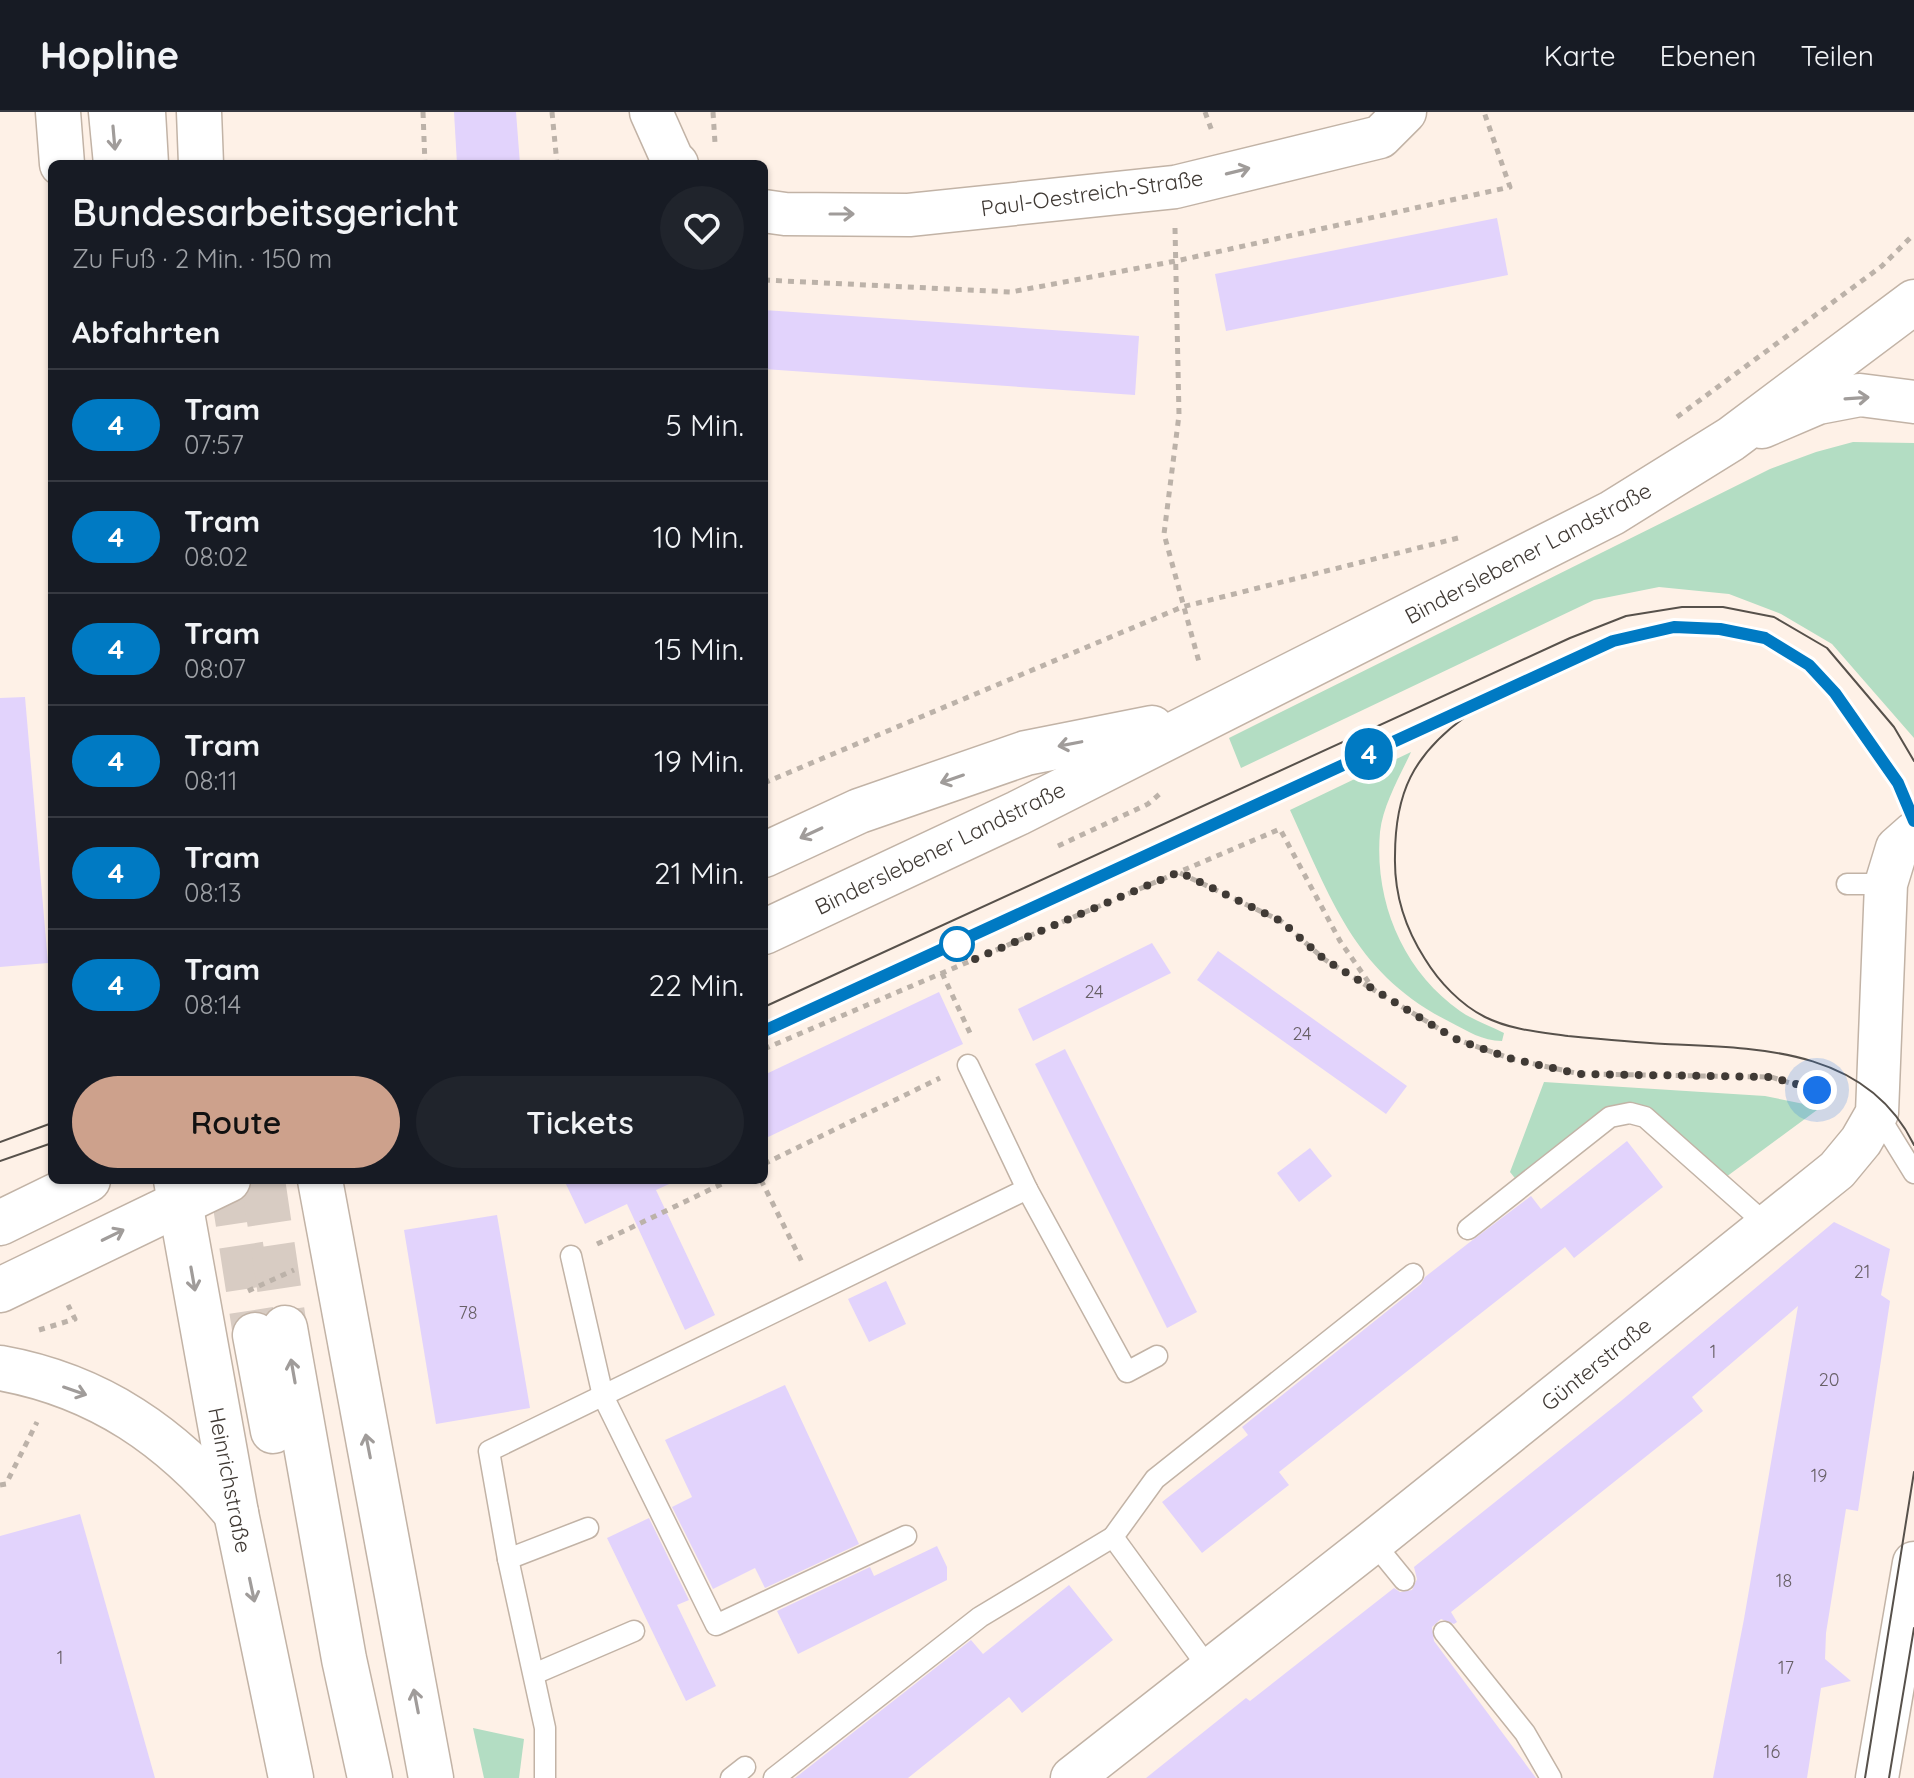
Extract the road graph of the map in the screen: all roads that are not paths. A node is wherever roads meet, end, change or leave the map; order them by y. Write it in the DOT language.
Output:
graph roads {
  1 [pos="58,112"];
  2 [pos="111,112"];
  3 [pos="143,112"];
  4 [pos="199,112"];
  5 [pos="651,112"];
  6 [pos="1405,112"];
  7 [pos="62,160"];
  8 [pos="116,160"];
  9 [pos="146,160"];
  10 [pos="201,160"];
  11 [pos="674,160"];
  12 [pos="768,212"];
  13 [pos="1914,302"];
  14 [pos="1914,402"];
  15 [pos="1731,439"];
  16 [pos="1202,718"];
  17 [pos="1914,833"];
  18 [pos="768,853"];
  19 [pos="768,930"];
  20 [pos="968,1065"];
  21 [pos="1877,1113"];
  22 [pos="1914,1173"];
  23 [pos="80,1184"];
  24 [pos="210,1184"];
  25 [pos="321,1184"];
  26 [pos="1027,1189"];
  27 [pos="178,1191"];
  28 [pos="0,1223"];
  29 [pos="1768,1226"];
  30 [pos="1468,1229"];
  31 [pos="571,1256"];
  32 [pos="1413,1274"];
  33 [pos="0,1290"];
  34 [pos="1157,1356"];
  35 [pos="0,1368"];
  36 [pos="603,1396"];
  37 [pos="236,1513"];
  38 [pos="588,1528"];
  39 [pos="906,1536"];
  40 [pos="1113,1537"];
  41 [pos="1373,1542"];
  42 [pos="508,1559"];
  43 [pos="1914,1563"];
  44 [pos="1404,1580"];
  45 [pos="634,1631"];
  46 [pos="1444,1632"];
  47 [pos="1210,1670"];
  48 [pos="534,1674"];
  49 [pos="1888,1776"];
  50 [pos="291,1778"];
  51 [pos="340,1778"];
  52 [pos="370,1778"];
  53 [pos="431,1778"];
  54 [pos="545,1778"];
  55 [pos="774,1778"];
  56 [pos="1072,1778"];
  57 [pos="1551,1778"];
  1 -- 7 [label="main road"];
  2 -- 8 [label="main road, one-way"];
  3 -- 9 [label="main road"];
  4 -- 10 [label="main road"];
  5 -- 11 [label="street"];
  12 -- 6 [label="street, Paul-Oestreich-Straße, one-way"];
  13 -- 15 [label="main road, Binderslebener Landstraße"];
  15 -- 14 [label="street, one-way"];
  15 -- 16 [label="main road, Binderslebener Landstraße"];
  16 -- 18 [label="main road, Binderslebener Landstraße, one-way"];
  16 -- 19 [label="main road, Binderslebener Landstraße"];
  17 -- 21 [label="street, Günterstraße"];
  20 -- 26 [label="lane"];
  21 -- 22 [label="lane"];
  21 -- 29 [label="street, Günterstraße"];
  23 -- 28 [label="main road"];
  24 -- 27 [label="main road"];
  53 -- 25 [label="main road, one-way"];
  26 -- 34 [label="lane"];
  26 -- 36 [label="lane"];
  33 -- 27 [label="main road, one-way"];
  27 -- 37 [label="main road, Heinrichstraße, one-way"];
  29 -- 30 [label="lane"];
  29 -- 41 [label="street, Günterstraße"];
  31 -- 36 [label="lane"];
  32 -- 40 [label="lane"];
  35 -- 37 [label="main road, one-way"];
  36 -- 39 [label="lane"];
  36 -- 42 [label="lane"];
  37 -- 50 [label="main road, Heinrichstraße, one-way"];
  38 -- 42 [label="lane"];
  40 -- 47 [label="lane"];
  40 -- 55 [label="lane"];
  41 -- 44 [label="lane"];
  41 -- 47 [label="street, Günterstraße"];
  42 -- 48 [label="lane"];
  43 -- 49 [label="street"];
  45 -- 48 [label="lane"];
  46 -- 57 [label="lane"];
  47 -- 56 [label="street, Günterstraße"];
  48 -- 54 [label="lane"];
  52 -- 51 [label="main road, one-way"];
}
